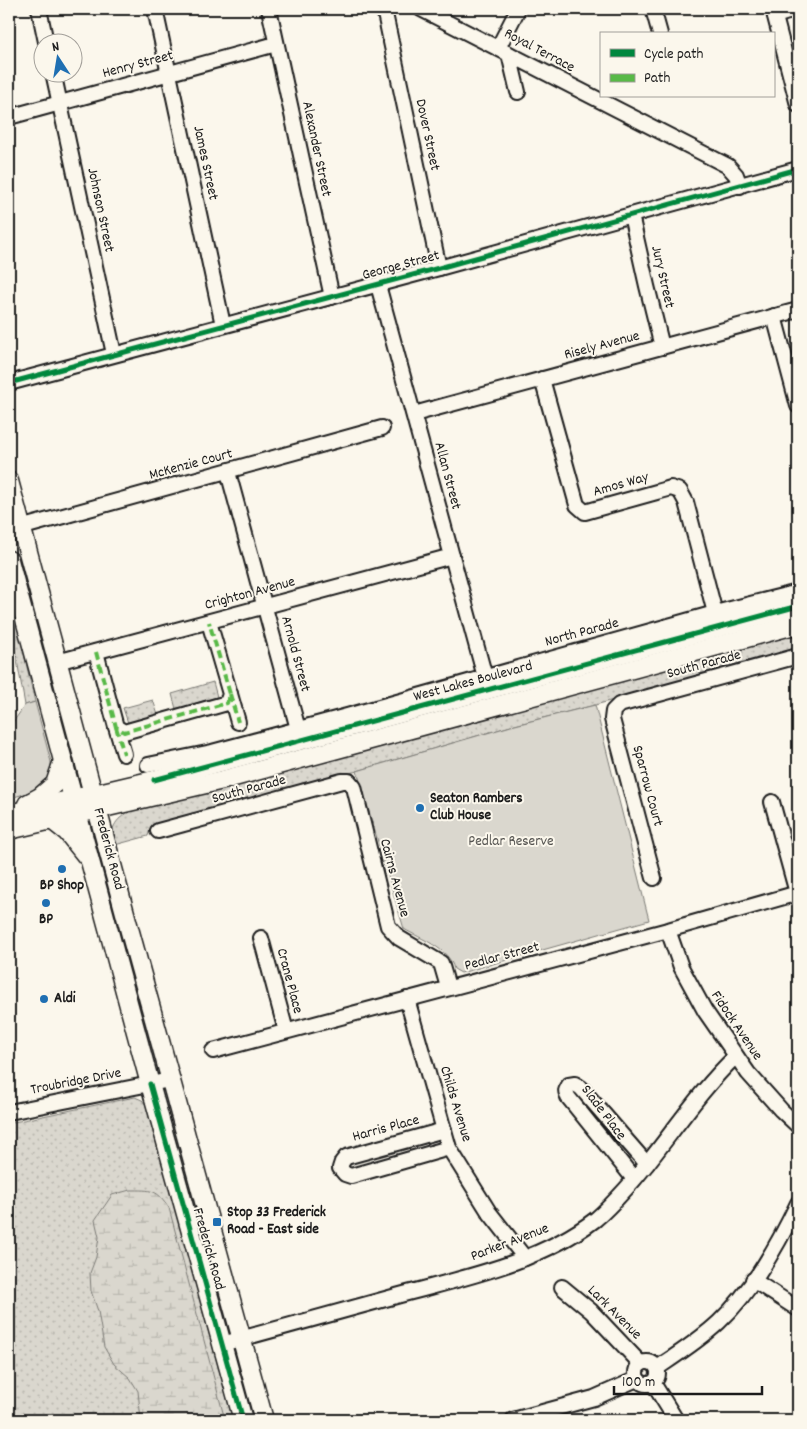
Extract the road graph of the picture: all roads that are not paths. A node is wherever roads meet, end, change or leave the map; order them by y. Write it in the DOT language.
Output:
graph roads {
  1 [pos="39,9"];
  2 [pos="155,9"];
  3 [pos="269,9"];
  4 [pos="384,9"];
  5 [pos="421,9"];
  6 [pos="518,9"];
  7 [pos="653,9"];
  8 [pos="798,10"];
  9 [pos="774,13"];
  10 [pos="44,32"];
  11 [pos="659,32"];
  12 [pos="276,44"];
  13 [pos="503,51"];
  14 [pos="169,74"];
  15 [pos="55,82"];
  16 [pos="518,92"];
  17 [pos="60,104"];
  18 [pos="798,105"];
  19 [pos="9,118"];
  20 [pos="798,169"];
  21 [pos="740,186"];
  22 [pos="631,215"];
  23 [pos="439,268"];
  24 [pos="378,285"];
  25 [pos="332,297"];
  26 [pos="798,310"];
  27 [pos="774,316"];
  28 [pos="223,325"];
  29 [pos="662,347"];
  30 [pos="114,354"];
  31 [pos="542,379"];
  32 [pos="9,383"];
  33 [pos="798,406"];
  34 [pos="414,414"];
  35 [pos="382,428"];
  36 [pos="228,472"];
  37 [pos="9,481"];
  38 [pos="15,529"];
  39 [pos="452,556"];
  40 [pos="9,560"];
  41 [pos="37,588"];
  42 [pos="798,592"];
  43 [pos="13,593"];
  44 [pos="798,606"];
  45 [pos="264,607"];
  46 [pos="715,613"];
  47 [pos="209,622"];
  48 [pos="798,624"];
  49 [pos="96,652"];
  50 [pos="798,656"];
  51 [pos="57,662"];
  52 [pos="485,677"];
  53 [pos="230,694"];
  54 [pos="619,705"];
  55 [pos="238,722"];
  56 [pos="116,727"];
  57 [pos="298,729"];
  58 [pos="124,754"];
  59 [pos="63,761"];
  60 [pos="84,761"];
  61 [pos="151,773"];
  62 [pos="348,781"];
  63 [pos="117,789"];
  64 [pos="136,800"];
  65 [pos="96,802"];
  66 [pos="772,802"];
  67 [pos="76,807"];
  68 [pos="10,819"];
  69 [pos="53,821"];
  70 [pos="158,831"];
  71 [pos="106,841"];
  72 [pos="90,861"];
  73 [pos="654,878"];
  74 [pos="798,893"];
  75 [pos="668,930"];
  76 [pos="261,938"];
  77 [pos="448,987"];
  78 [pos="407,999"];
  79 [pos="286,1031"];
  80 [pos="213,1051"];
  81 [pos="736,1056"];
  82 [pos="170,1080"];
  83 [pos="150,1084"];
  84 [pos="9,1112"];
  85 [pos="798,1126"];
  86 [pos="444,1130"];
  87 [pos="449,1148"];
  88 [pos="647,1164"];
  89 [pos="634,1179"];
  90 [pos="798,1203"];
  91 [pos="525,1258"];
  92 [pos="753,1280"];
  93 [pos="562,1287"];
  94 [pos="798,1309"];
  95 [pos="242,1339"];
  96 [pos="222,1344"];
  97 [pos="641,1364"];
  98 [pos="656,1368"];
  99 [pos="638,1379"];
  100 [pos="653,1383"];
  101 [pos="243,1420"];
  102 [pos="264,1420"];
  103 [pos="513,1420"];
  104 [pos="676,1420"];
  1 -- 10 [label="street"];
  2 -- 14 [label="street, James Street"];
  3 -- 12 [label="street, Alexander Street"];
  4 -- 23 [label="street, Dover Street"];
  5 -- 13 [label="street, Royal Terrace"];
  6 -- 13 [label="street"];
  7 -- 11 [label="street"];
  8 -- 9 [label="street"];
  9 -- 18 [label="street"];
  12 -- 14 [label="street, Henry Street"];
  12 -- 25 [label="street, Alexander Street"];
  13 -- 16 [label="street"];
  13 -- 21 [label="street, Royal Terrace"];
  14 -- 17 [label="street, Henry Street"];
  14 -- 28 [label="street, James Street"];
  15 -- 17 [label="street, Johnson Street"];
  17 -- 19 [label="street, Henry Street"];
  17 -- 30 [label="street, Johnson Street"];
  20 -- 21 [label="street, George Street"];
  21 -- 22 [label="street, George Street"];
  22 -- 23 [label="street, George Street"];
  22 -- 29 [label="street, Jury Street"];
  23 -- 24 [label="street, George Street"];
  24 -- 25 [label="street, George Street"];
  24 -- 34 [label="street, Allan Street"];
  25 -- 28 [label="street, George Street"];
  26 -- 27 [label="street, Risely Avenue"];
  27 -- 29 [label="street, Risely Avenue"];
  27 -- 33 [label="street"];
  28 -- 30 [label="street, George Street"];
  29 -- 31 [label="street, Risely Avenue"];
  30 -- 32 [label="street, George Street"];
  31 -- 34 [label="street, Risely Avenue"];
  31 -- 46 [label="street, Amos Way"];
  34 -- 39 [label="street, Allan Street"];
  35 -- 36 [label="street, McKenzie Court"];
  36 -- 38 [label="street, McKenzie Court"];
  36 -- 45 [label="street, Arnold Street"];
  37 -- 38 [label="main road, Frederick Road"];
  38 -- 41 [label="main road, Frederick Road"];
  39 -- 45 [label="street, Crighton Avenue"];
  39 -- 52 [label="street, Allan Street"];
  40 -- 43 [label="main road, Frederick Road"];
  41 -- 43 [label="street"];
  41 -- 51 [label="main road, Frederick Road"];
  42 -- 46 [label="street, North Parade"];
  43 -- 59 [label="main road, Frederick Road"];
  44 -- 61 [label="main road, West Lakes Boulevard"];
  45 -- 47 [label="street, Crighton Avenue"];
  45 -- 57 [label="street, Arnold Street"];
  46 -- 52 [label="street, North Parade"];
  47 -- 49 [label="street, Crighton Avenue"];
  47 -- 53 [label="street"];
  48 -- 64 [label="main road, West Lakes Boulevard"];
  49 -- 51 [label="street, Crighton Avenue"];
  49 -- 56 [label="street"];
  50 -- 54 [label="street, South Parade"];
  51 -- 60 [label="main road, Frederick Road"];
  52 -- 57 [label="street, North Parade"];
  53 -- 55 [label="street"];
  53 -- 56 [label="street"];
  54 -- 73 [label="street, Sparrow Court"];
  56 -- 58 [label="street"];
  57 -- 61 [label="street, North Parade"];
  59 -- 67 [label="main road, Frederick Road"];
  59 -- 68 [label="main road"];
  60 -- 63 [label="main road"];
  60 -- 65 [label="main road, Frederick Road"];
  61 -- 63 [label="main road, West Lakes Boulevard"];
  62 -- 70 [label="street, South Parade"];
  62 -- 77 [label="street, Cairns Avenue"];
  63 -- 65 [label="main road, West Lakes Boulevard"];
  64 -- 65 [label="main road, West Lakes Boulevard"];
  64 -- 71 [label="main road"];
  65 -- 67 [label="main road, West Lakes Boulevard"];
  65 -- 71 [label="main road, Frederick Road"];
  66 -- 74 [label="street"];
  67 -- 68 [label="main road, West Lakes Boulevard"];
  67 -- 69 [label="main road, West Lakes Boulevard"];
  67 -- 72 [label="main road, Frederick Road"];
  68 -- 69 [label="main road, West Lakes Boulevard"];
  69 -- 72 [label="main road"];
  71 -- 82 [label="main road, Frederick Road"];
  72 -- 83 [label="main road, Frederick Road"];
  74 -- 75 [label="street, Pedlar Street"];
  75 -- 77 [label="street, Pedlar Street"];
  75 -- 81 [label="street, Fidock Avenue"];
  76 -- 79 [label="street, Crane Place"];
  77 -- 78 [label="street, Pedlar Street"];
  78 -- 79 [label="street, Pedlar Street"];
  78 -- 86 [label="street, Childs Avenue"];
  79 -- 80 [label="street, Pedlar Street"];
  81 -- 85 [label="street, Fidock Avenue"];
  81 -- 88 [label="street, Parker Avenue"];
  82 -- 83 [label="street, Troubridge Drive"];
  82 -- 95 [label="main road, Frederick Road"];
  83 -- 84 [label="street, Troubridge Drive"];
  83 -- 96 [label="main road, Frederick Road"];
  86 -- 87 [label="street, Childs Avenue"];
  86 -- 87 [label="street, Harris Place"];
  87 -- 91 [label="street, Childs Avenue"];
  88 -- 89 [label="street, Parker Avenue"];
  88 -- 89 [label="street, Slade Place"];
  89 -- 91 [label="street, Parker Avenue"];
  90 -- 92 [label="street"];
  91 -- 95 [label="street, Parker Avenue"];
  92 -- 94 [label="street"];
  92 -- 98 [label="street"];
  93 -- 97 [label="street, Lark Avenue"];
  95 -- 96 [label="street, Parker Avenue"];
  95 -- 102 [label="main road, Frederick Road"];
  96 -- 101 [label="main road, Frederick Road"];
  97 -- 98 [label="street"];
  97 -- 99 [label="street"];
  98 -- 100 [label="street"];
  99 -- 100 [label="street"];
  99 -- 103 [label="street"];
  100 -- 104 [label="street"];
}
